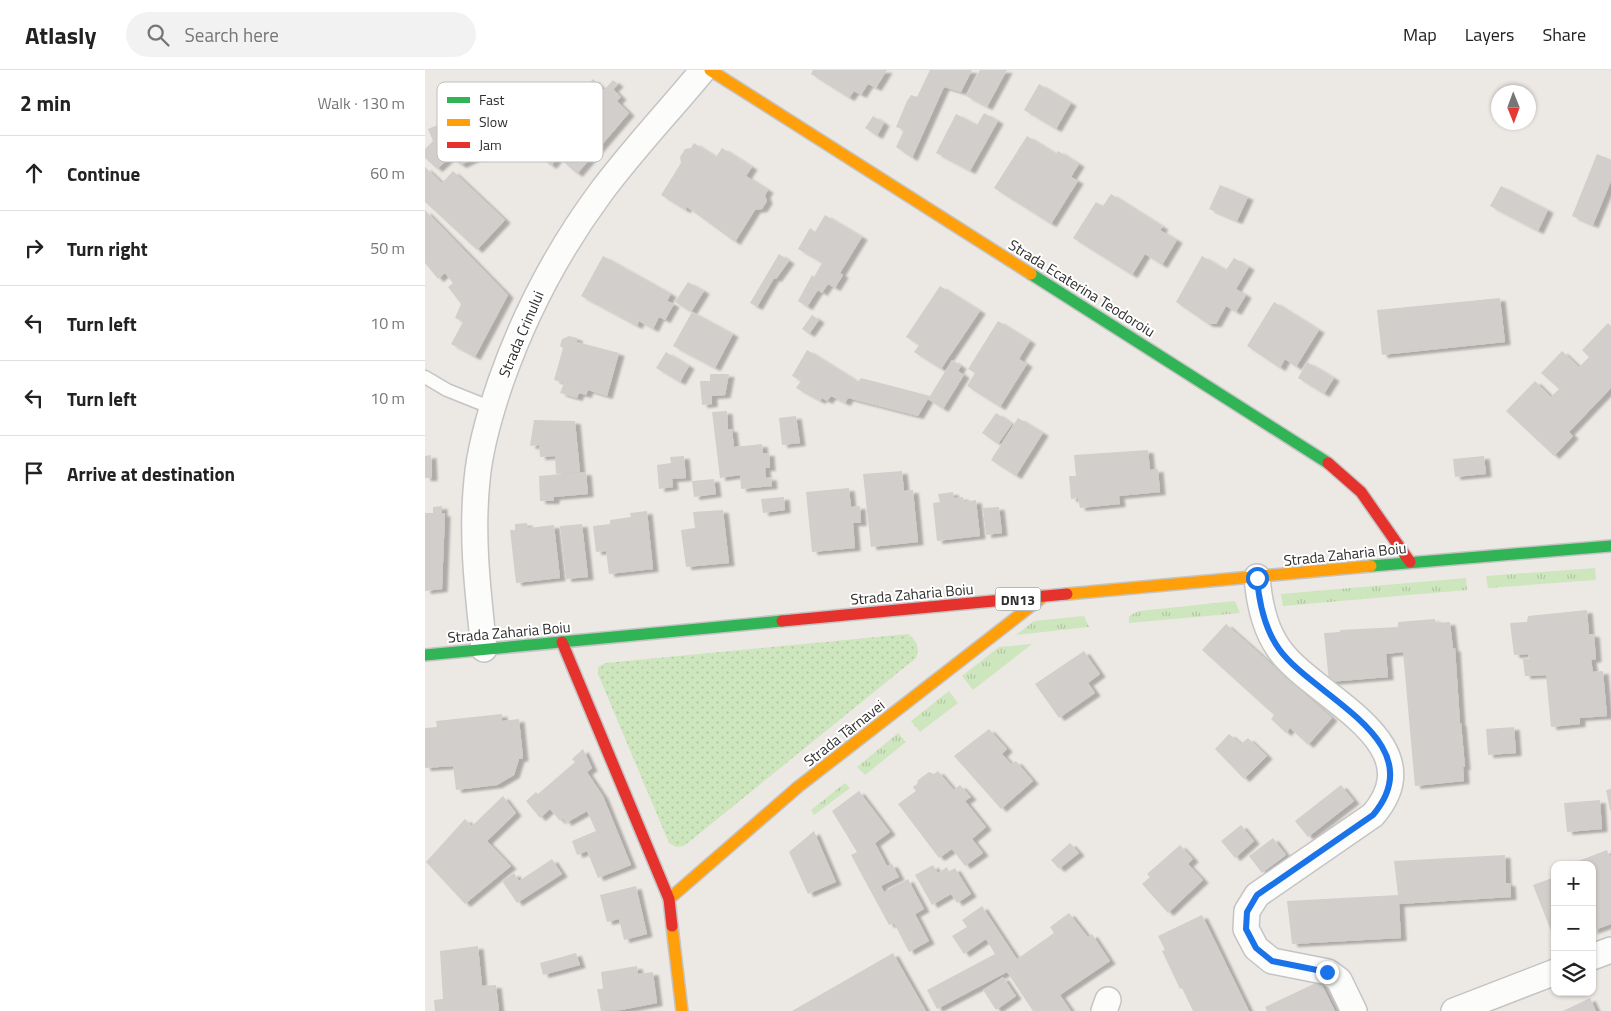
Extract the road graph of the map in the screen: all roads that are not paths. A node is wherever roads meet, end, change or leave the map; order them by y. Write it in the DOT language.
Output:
graph roads {
  1 [pos="703,70"];
  2 [pos="710,70"];
  3 [pos="425,377"];
  4 [pos="492,408"];
  5 [pos="1611,546"];
  6 [pos="1410,562"];
  7 [pos="1257,578"];
  8 [pos="1044,596"];
  9 [pos="562,642"];
  10 [pos="484,649"];
  11 [pos="425,655"];
  12 [pos="669,899"];
  13 [pos="1611,950"];
  14 [pos="1596,956"];
  15 [pos="1551,974"];
  16 [pos="1502,1003"];
  17 [pos="682,1011"];
  18 [pos="1354,1011"];
  19 [pos="1454,1011"];
  1 -- 4 [label="street, Strada Crinului"];
  2 -- 6 [label="main road, Strada Ecaterina Teodoroiu"];
  3 -- 4 [label="lane"];
  4 -- 10 [label="street, Strada Crinului"];
  5 -- 6 [label="main road, Strada Zaharia Boiu / DN13"];
  6 -- 7 [label="main road, Strada Zaharia Boiu / DN13"];
  7 -- 8 [label="main road, Strada Zaharia Boiu / DN13"];
  7 -- 18 [label="street"];
  8 -- 9 [label="main road, Strada Zaharia Boiu / DN13"];
  8 -- 12 [label="main road, Strada Târnavei"];
  9 -- 10 [label="main road, Strada Zaharia Boiu / DN13"];
  9 -- 12 [label="main road"];
  10 -- 11 [label="main road, Strada Zaharia Boiu / DN13"];
  12 -- 17 [label="main road"];
  13 -- 14 [label="street"];
  15 -- 16 [label="street"];
  16 -- 19 [label="street"];
}
